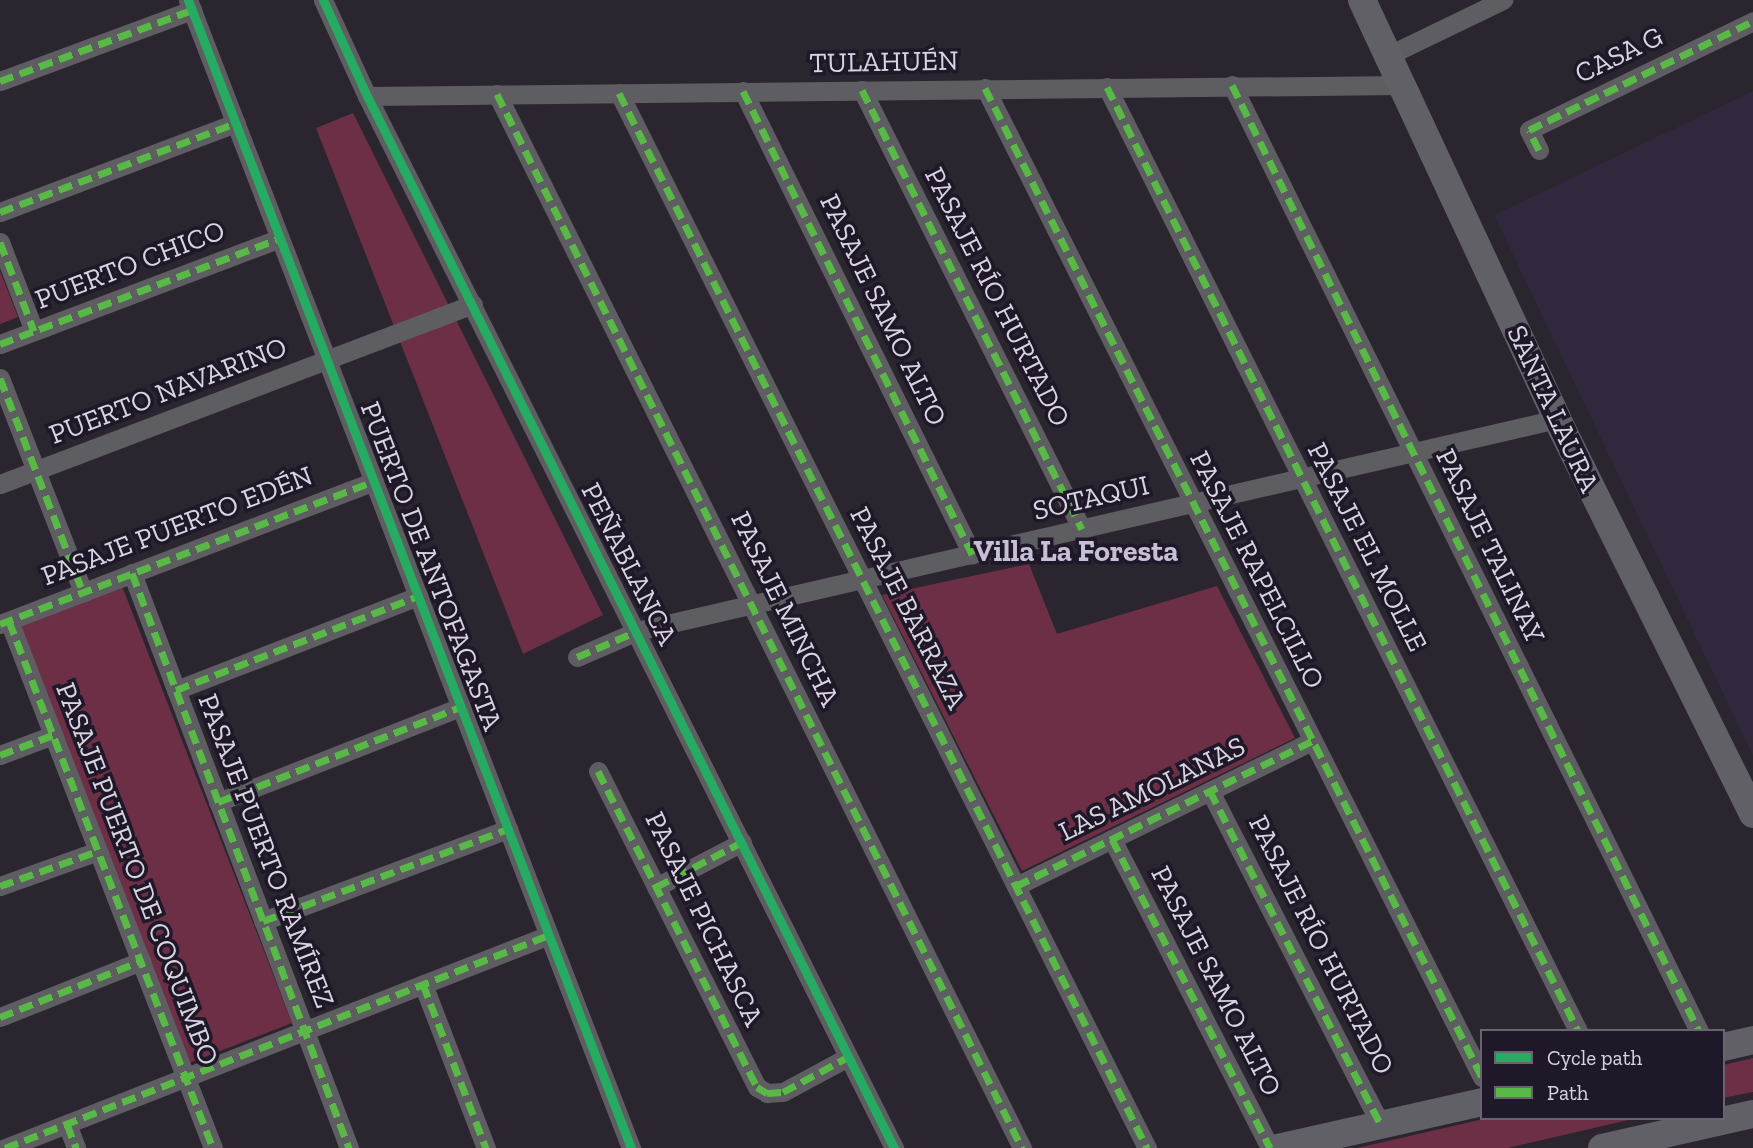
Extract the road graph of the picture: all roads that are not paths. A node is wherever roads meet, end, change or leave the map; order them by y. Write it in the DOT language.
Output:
graph roads {
  1 [pos="323,0"];
  2 [pos="1362,0"];
  3 [pos="1503,0"];
  4 [pos="190,5"];
  5 [pos="1753,21"];
  6 [pos="1389,55"];
  7 [pos="0,81"];
  8 [pos="1232,85"];
  9 [pos="1403,85"];
  10 [pos="1107,87"];
  11 [pos="985,88"];
  12 [pos="862,90"];
  13 [pos="743,92"];
  14 [pos="619,93"];
  15 [pos="497,94"];
  16 [pos="367,96"];
  17 [pos="236,124"];
  18 [pos="1539,150"];
  19 [pos="0,212"];
  20 [pos="280,238"];
  21 [pos="0,242"];
  22 [pos="473,304"];
  23 [pos="34,331"];
  24 [pos="0,344"];
  25 [pos="327,360"];
  26 [pos="0,378"];
  27 [pos="1557,419"];
  28 [pos="1412,453"];
  29 [pos="36,471"];
  30 [pos="1301,478"];
  31 [pos="374,481"];
  32 [pos="0,484"];
  33 [pos="1192,503"];
  34 [pos="1082,529"];
  35 [pos="972,554"];
  36 [pos="132,573"];
  37 [pos="862,579"];
  38 [pos="83,592"];
  39 [pos="418,596"];
  40 [pos="751,604"];
  41 [pos="4,622"];
  42 [pos="637,631"];
  43 [pos="577,657"];
  44 [pos="176,690"];
  45 [pos="461,707"];
  46 [pos="53,735"];
  47 [pos="1312,741"];
  48 [pos="0,755"];
  49 [pos="598,771"];
  50 [pos="1210,791"];
  51 [pos="218,802"];
  52 [pos="1753,814"];
  53 [pos="508,829"];
  54 [pos="1112,839"];
  55 [pos="742,842"];
  56 [pos="98,850"];
  57 [pos="0,886"];
  58 [pos="1016,886"];
  59 [pos="656,887"];
  60 [pos="263,920"];
  61 [pos="549,935"];
  62 [pos="141,961"];
  63 [pos="423,985"];
  64 [pos="0,1017"];
  65 [pos="1577,1029"];
  66 [pos="1698,1029"];
  67 [pos="304,1031"];
  68 [pos="1753,1040"];
  69 [pos="1725,1047"];
  70 [pos="848,1057"];
  71 [pos="1480,1073"];
  72 [pos="186,1077"];
  73 [pos="1480,1102"];
  74 [pos="1753,1114"];
  75 [pos="67,1124"];
  76 [pos="1381,1125"];
  77 [pos="5,1148"];
  78 [pos="76,1148"];
  79 [pos="213,1148"];
  80 [pos="348,1148"];
  81 [pos="486,1148"];
  82 [pos="631,1148"];
  83 [pos="894,1148"];
  84 [pos="1022,1148"];
  85 [pos="1147,1148"];
  86 [pos="1270,1148"];
  87 [pos="1278,1148"];
  88 [pos="1602,1148"];
  1 -- 16 [label="street, PEÑABLANCA"];
  2 -- 6 [label="street, SANTA LAURA"];
  3 -- 6 [label="street"];
  4 -- 7 [label="street"];
  4 -- 17 [label="street, PUERTO DE ANTOFAGASTA"];
  5 -- 18 [label="street, CASA G"];
  6 -- 9 [label="street, SANTA LAURA"];
  8 -- 9 [label="street, TULAHUÉN"];
  8 -- 10 [label="street, TULAHUÉN"];
  8 -- 28 [label="street, PASAJE TALINAY"];
  9 -- 27 [label="street, SANTA LAURA"];
  10 -- 11 [label="street, TULAHUÉN"];
  10 -- 30 [label="street, PASAJE EL MOLLE"];
  11 -- 12 [label="street, TULAHUÉN"];
  11 -- 33 [label="street, PASAJE RAPELCILLO"];
  12 -- 13 [label="street, TULAHUÉN"];
  12 -- 34 [label="street, PASAJE RÍO HURTADO"];
  13 -- 14 [label="street, TULAHUÉN"];
  13 -- 35 [label="street, PASAJE SAMO ALTO"];
  14 -- 15 [label="street, TULAHUÉN"];
  14 -- 37 [label="street, PASAJE BARRAZA"];
  15 -- 16 [label="street, TULAHUÉN"];
  15 -- 40 [label="street, PASAJE MINCHA"];
  16 -- 22 [label="street, PEÑABLANCA"];
  17 -- 19 [label="street"];
  17 -- 20 [label="street, PUERTO DE ANTOFAGASTA"];
  20 -- 23 [label="street, PUERTO CHICO"];
  20 -- 25 [label="street, PUERTO DE ANTOFAGASTA"];
  21 -- 23 [label="street"];
  22 -- 25 [label="street, PUERTO NAVARINO"];
  22 -- 42 [label="street, PEÑABLANCA"];
  23 -- 24 [label="street, PUERTO CHICO"];
  25 -- 29 [label="street, PUERTO NAVARINO"];
  25 -- 31 [label="street, PUERTO DE ANTOFAGASTA"];
  26 -- 29 [label="street"];
  27 -- 28 [label="street, SOTAQUI"];
  27 -- 52 [label="street, SANTA LAURA"];
  28 -- 30 [label="street, SOTAQUI"];
  28 -- 66 [label="street, PASAJE TALINAY"];
  29 -- 32 [label="street, PUERTO NAVARINO"];
  29 -- 38 [label="street"];
  30 -- 33 [label="street, SOTAQUI"];
  30 -- 65 [label="street, PASAJE EL MOLLE"];
  31 -- 36 [label="street, PASAJE PUERTO EDÉN"];
  31 -- 39 [label="street, PUERTO DE ANTOFAGASTA"];
  33 -- 34 [label="street, SOTAQUI"];
  33 -- 47 [label="street, PASAJE RAPELCILLO"];
  34 -- 35 [label="street, SOTAQUI"];
  35 -- 37 [label="street, SOTAQUI"];
  36 -- 38 [label="street, PASAJE PUERTO EDÉN"];
  36 -- 44 [label="street, PASAJE PUERTO RAMÍREZ"];
  37 -- 40 [label="street, SOTAQUI"];
  37 -- 58 [label="street, PASAJE BARRAZA"];
  38 -- 41 [label="street, PASAJE PUERTO EDÉN"];
  39 -- 44 [label="street"];
  39 -- 45 [label="street, PUERTO DE ANTOFAGASTA"];
  40 -- 42 [label="street, SOTAQUI"];
  40 -- 84 [label="street, PASAJE MINCHA"];
  41 -- 46 [label="street, PASAJE PUERTO DE COQUIMBO"];
  42 -- 43 [label="street, SOTAQUI"];
  42 -- 55 [label="street, PEÑABLANCA"];
  44 -- 51 [label="street, PASAJE PUERTO RAMÍREZ"];
  45 -- 51 [label="street"];
  45 -- 53 [label="street, PUERTO DE ANTOFAGASTA"];
  46 -- 48 [label="street"];
  46 -- 56 [label="street, PASAJE PUERTO DE COQUIMBO"];
  47 -- 50 [label="street, LAS AMOLANAS"];
  47 -- 71 [label="street, PASAJE RAPELCILLO"];
  49 -- 59 [label="street, PASAJE PICHASCA"];
  50 -- 54 [label="street, LAS AMOLANAS"];
  50 -- 76 [label="street, PASAJE RÍO HURTADO"];
  51 -- 60 [label="street, PASAJE PUERTO RAMÍREZ"];
  53 -- 60 [label="street"];
  53 -- 61 [label="street, PUERTO DE ANTOFAGASTA"];
  54 -- 58 [label="street, LAS AMOLANAS"];
  54 -- 86 [label="street, PASAJE SAMO ALTO"];
  55 -- 59 [label="street"];
  55 -- 70 [label="street, PEÑABLANCA"];
  56 -- 57 [label="street"];
  56 -- 62 [label="street, PASAJE PUERTO DE COQUIMBO"];
  58 -- 85 [label="street, PASAJE BARRAZA"];
  59 -- 70 [label="street, PASAJE PICHASCA"];
  60 -- 67 [label="street, PASAJE PUERTO RAMÍREZ"];
  61 -- 63 [label="street"];
  61 -- 82 [label="street, PUERTO DE ANTOFAGASTA"];
  62 -- 64 [label="street"];
  62 -- 72 [label="street, PASAJE PUERTO DE COQUIMBO"];
  63 -- 67 [label="street"];
  63 -- 81 [label="street"];
  67 -- 72 [label="street"];
  67 -- 80 [label="street, PASAJE PUERTO RAMÍREZ"];
  68 -- 69 [label="street"];
  70 -- 83 [label="street, PEÑABLANCA"];
  72 -- 75 [label="street"];
  72 -- 79 [label="street, PASAJE PUERTO DE COQUIMBO"];
  73 -- 76 [label="street"];
  74 -- 88 [label="street"];
  75 -- 77 [label="street"];
  75 -- 78 [label="street"];
  76 -- 87 [label="street"];
}
